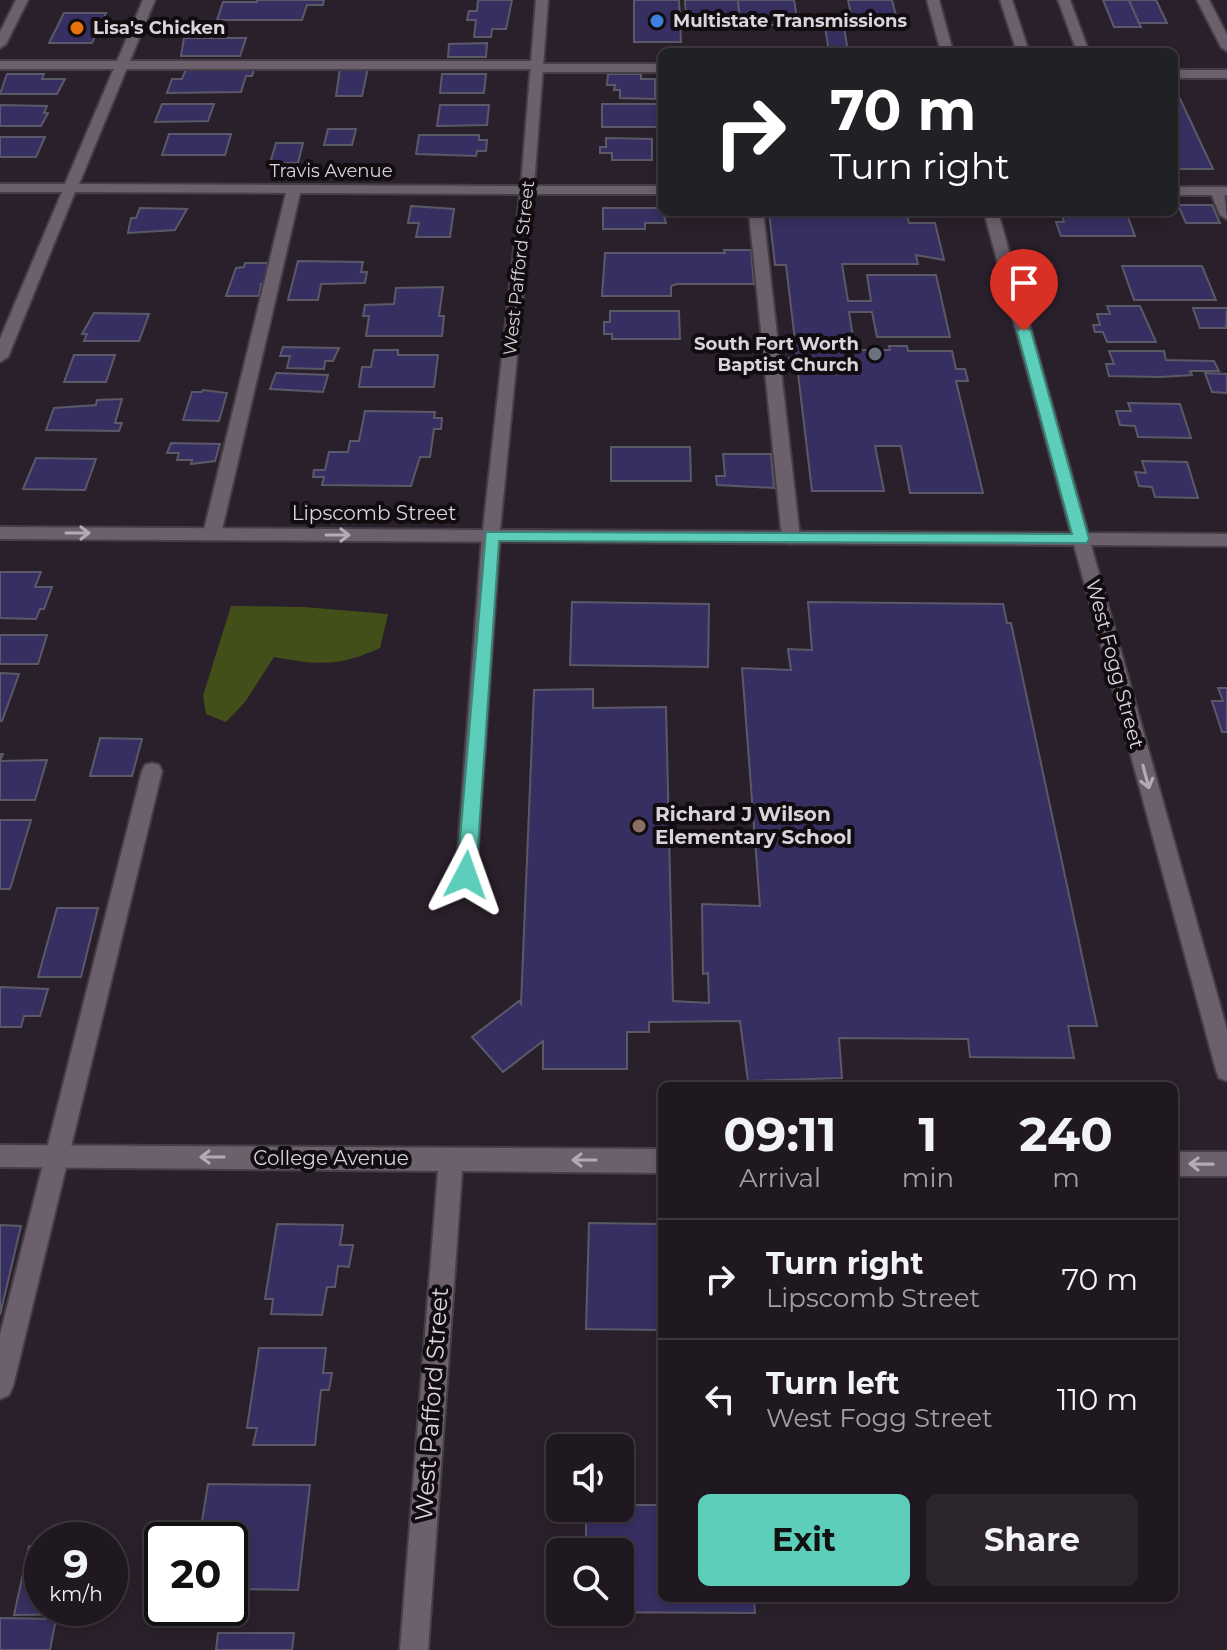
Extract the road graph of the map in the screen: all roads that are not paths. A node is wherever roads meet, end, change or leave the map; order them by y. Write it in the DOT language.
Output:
graph roads {
  1 [pos="22,0"];
  2 [pos="149,0"];
  3 [pos="542,0"];
  4 [pos="933,0"];
  5 [pos="1006,0"];
  6 [pos="1064,0"];
  7 [pos="1203,0"];
  8 [pos="6,20"];
  9 [pos="0,44"];
  10 [pos="1227,47"];
  11 [pos="946,48"];
  12 [pos="1022,48"];
  13 [pos="1082,48"];
  14 [pos="122,64"];
  15 [pos="0,65"];
  16 [pos="536,66"];
  17 [pos="658,68"];
  18 [pos="1178,74"];
  19 [pos="1227,74"];
  20 [pos="0,188"];
  21 [pos="71,188"];
  22 [pos="294,189"];
  23 [pos="527,189"];
  24 [pos="658,190"];
  25 [pos="1178,191"];
  26 [pos="1222,191"];
  27 [pos="1227,215"];
  28 [pos="756,216"];
  29 [pos="992,216"];
  30 [pos="0,357"];
  31 [pos="0,533"];
  32 [pos="212,534"];
  33 [pos="491,536"];
  34 [pos="791,538"];
  35 [pos="1081,539"];
  36 [pos="1227,540"];
  37 [pos="152,771"];
  38 [pos="466,875"];
  39 [pos="1227,1070"];
  40 [pos="0,1156"];
  41 [pos="56,1156"];
  42 [pos="451,1159"];
  43 [pos="658,1161"];
  44 [pos="1178,1164"];
  45 [pos="1227,1164"];
  46 [pos="0,1386"];
  47 [pos="414,1650"];
  1 -- 8 [label="street"];
  2 -- 14 [label="street"];
  3 -- 16 [label="street, West Pafford Street"];
  4 -- 11 [label="street"];
  5 -- 12 [label="street"];
  6 -- 13 [label="street"];
  7 -- 10 [label="street"];
  8 -- 9 [label="street"];
  14 -- 15 [label="street"];
  14 -- 16 [label="street"];
  14 -- 21 [label="street"];
  16 -- 17 [label="street"];
  16 -- 23 [label="street, West Pafford Street"];
  18 -- 19 [label="street"];
  20 -- 21 [label="street, Travis Avenue"];
  21 -- 22 [label="street, Travis Avenue"];
  21 -- 30 [label="street"];
  22 -- 23 [label="street, Travis Avenue"];
  22 -- 32 [label="street"];
  23 -- 24 [label="street, Travis Avenue"];
  23 -- 33 [label="street, West Pafford Street"];
  25 -- 26 [label="street"];
  26 -- 27 [label="street"];
  28 -- 34 [label="street"];
  29 -- 35 [label="street, West Fogg Street"];
  31 -- 32 [label="street, Lipscomb Street, one-way"];
  32 -- 33 [label="street, Lipscomb Street, one-way"];
  33 -- 34 [label="street, Lipscomb Street"];
  33 -- 38 [label="street, West Pafford Street"];
  34 -- 35 [label="street, Lipscomb Street"];
  35 -- 36 [label="street, Lipscomb Street"];
  35 -- 39 [label="street, West Fogg Street, one-way"];
  37 -- 41 [label="street"];
  40 -- 41 [label="street, College Avenue"];
  42 -- 41 [label="street, College Avenue, one-way"];
  41 -- 46 [label="street"];
  43 -- 42 [label="street, College Avenue, one-way"];
  42 -- 47 [label="street, West Pafford Street"];
  45 -- 44 [label="street, one-way"];
}
